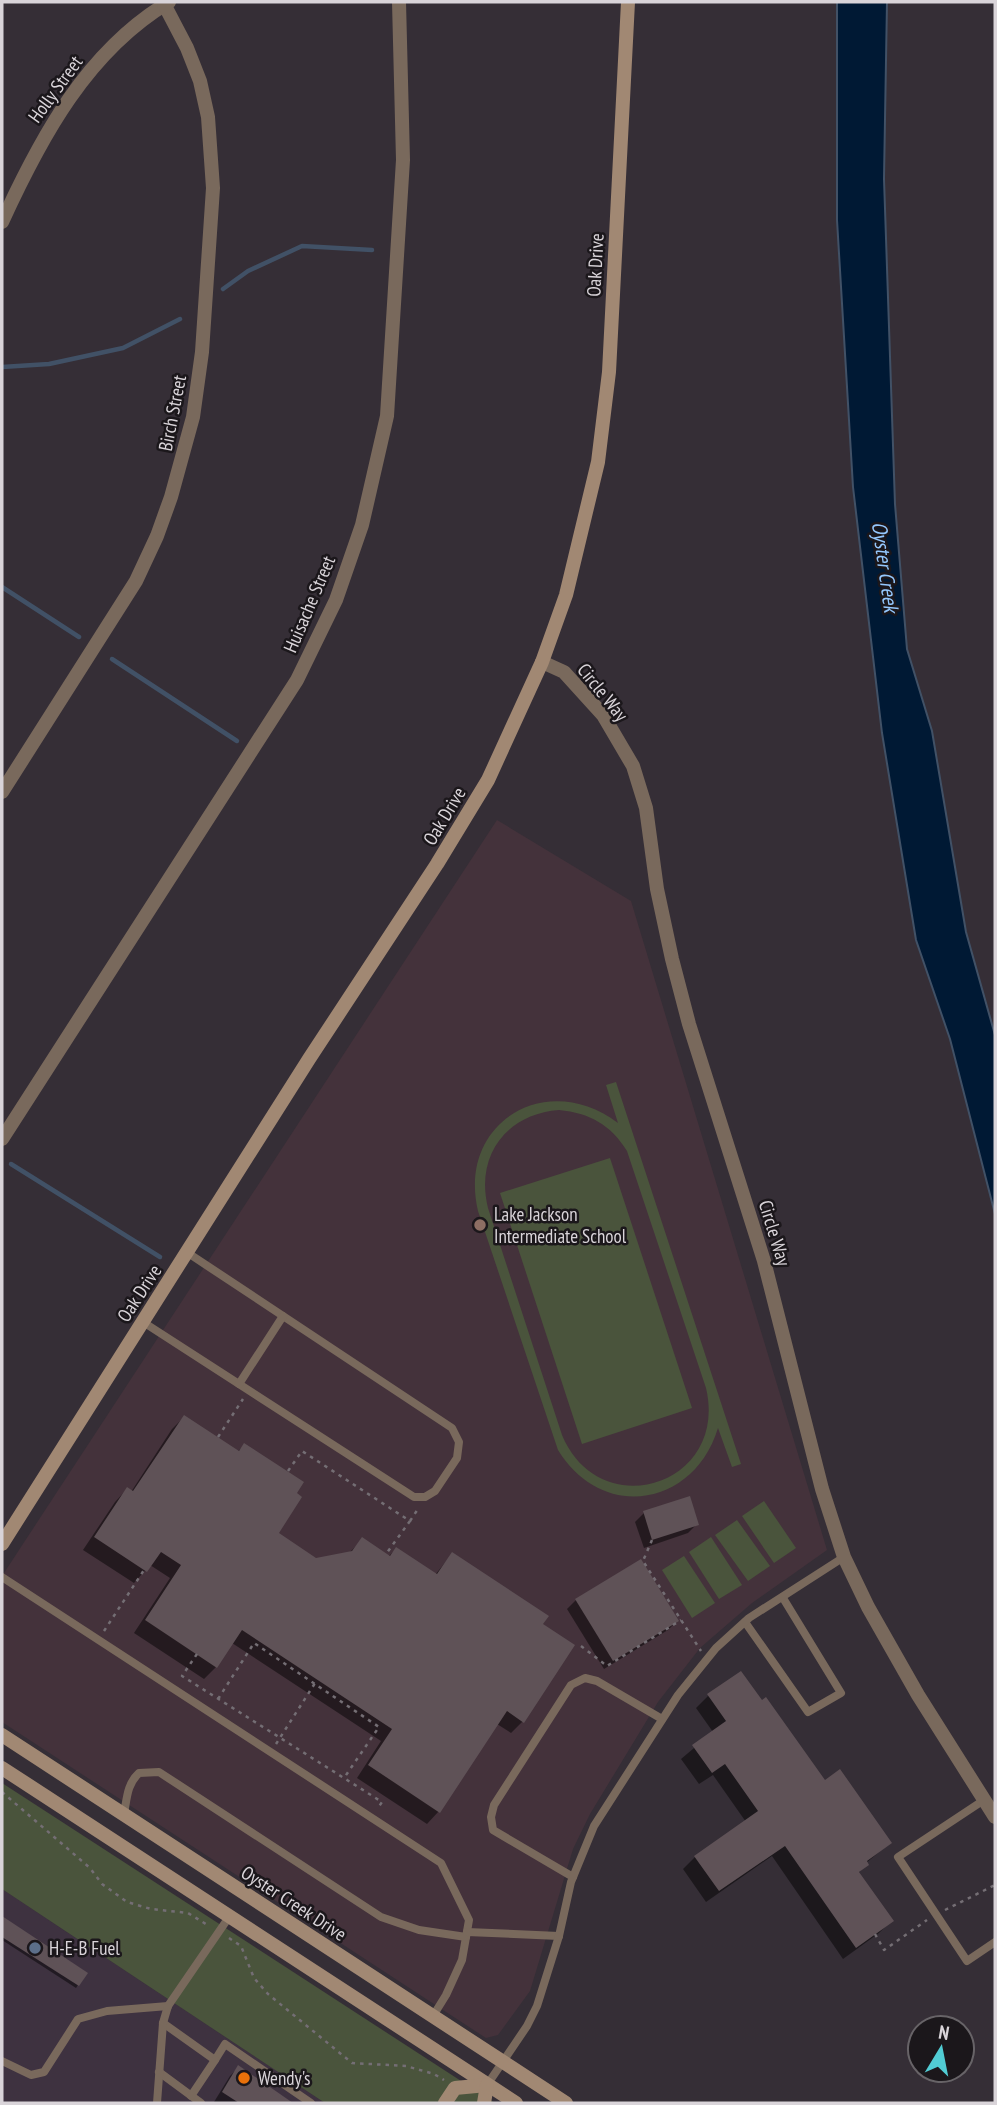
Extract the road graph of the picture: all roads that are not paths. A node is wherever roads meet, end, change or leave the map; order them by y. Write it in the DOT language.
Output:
graph roads {
  1 [pos="399,2"];
  2 [pos="628,2"];
  3 [pos="167,3"];
  4 [pos="2,222"];
  5 [pos="542,662"];
  6 [pos="2,792"];
  7 [pos="2,1139"];
  8 [pos="188,1253"];
  9 [pos="283,1316"];
  10 [pos="143,1322"];
  11 [pos="239,1384"];
  12 [pos="2,1544"];
  13 [pos="844,1557"];
  14 [pos="2,1577"];
  15 [pos="783,1598"];
  16 [pos="745,1622"];
  17 [pos="662,1719"];
  18 [pos="2,1735"];
  19 [pos="2,1768"];
  20 [pos="984,1800"];
  21 [pos="124,1814"];
  22 [pos="995,1817"];
  23 [pos="573,1877"];
  24 [pos="229,1917"];
  25 [pos="467,1935"];
  26 [pos="559,1936"];
  27 [pos="995,1942"];
  28 [pos="168,2006"];
  29 [pos="433,2016"];
  30 [pos="163,2023"];
  31 [pos="2,2060"];
  32 [pos="215,2060"];
  33 [pos="503,2062"];
  34 [pos="159,2072"];
  35 [pos="487,2085"];
  36 [pos="191,2096"];
  37 [pos="157,2103"];
  38 [pos="201,2103"];
  39 [pos="312,2103"];
  40 [pos="445,2103"];
  41 [pos="484,2103"];
  42 [pos="516,2103"];
  43 [pos="566,2103"];
  1 -- 7 [label="street, Huisache Street"];
  2 -- 5 [label="street, Oak Drive"];
  3 -- 4 [label="street, Holly Street"];
  3 -- 6 [label="street, Birch Street"];
  5 -- 8 [label="street, Oak Drive"];
  5 -- 13 [label="street, Circle Way"];
  8 -- 9 [label="lane"];
  8 -- 10 [label="street, Oak Drive"];
  9 -- 11 [label="lane"];
  9 -- 11 [label="lane"];
  10 -- 11 [label="lane"];
  10 -- 12 [label="street, Oak Drive"];
  13 -- 15 [label="lane"];
  13 -- 20 [label="street, Circle Way"];
  14 -- 25 [label="lane"];
  15 -- 16 [label="lane"];
  15 -- 16 [label="lane"];
  16 -- 17 [label="lane"];
  17 -- 23 [label="lane"];
  17 -- 23 [label="lane"];
  18 -- 21 [label="street, Oyster Creek Drive"];
  19 -- 24 [label="street"];
  20 -- 22 [label="street, Circle Way"];
  20 -- 27 [label="lane"];
  21 -- 25 [label="lane"];
  21 -- 29 [label="street, Oyster Creek Drive"];
  23 -- 26 [label="lane"];
  24 -- 28 [label="lane"];
  24 -- 35 [label="street"];
  25 -- 26 [label="lane"];
  25 -- 29 [label="lane"];
  26 -- 33 [label="lane"];
  28 -- 30 [label="lane"];
  28 -- 31 [label="lane"];
  29 -- 33 [label="street, Oyster Creek Drive"];
  30 -- 32 [label="lane"];
  30 -- 34 [label="lane"];
  32 -- 36 [label="lane"];
  32 -- 39 [label="lane"];
  33 -- 35 [label="lane"];
  33 -- 43 [label="street, Oyster Creek Drive"];
  34 -- 36 [label="lane"];
  34 -- 37 [label="lane"];
  35 -- 40 [label="street"];
  35 -- 41 [label="street"];
  35 -- 42 [label="street"];
  36 -- 38 [label="lane"];
}
